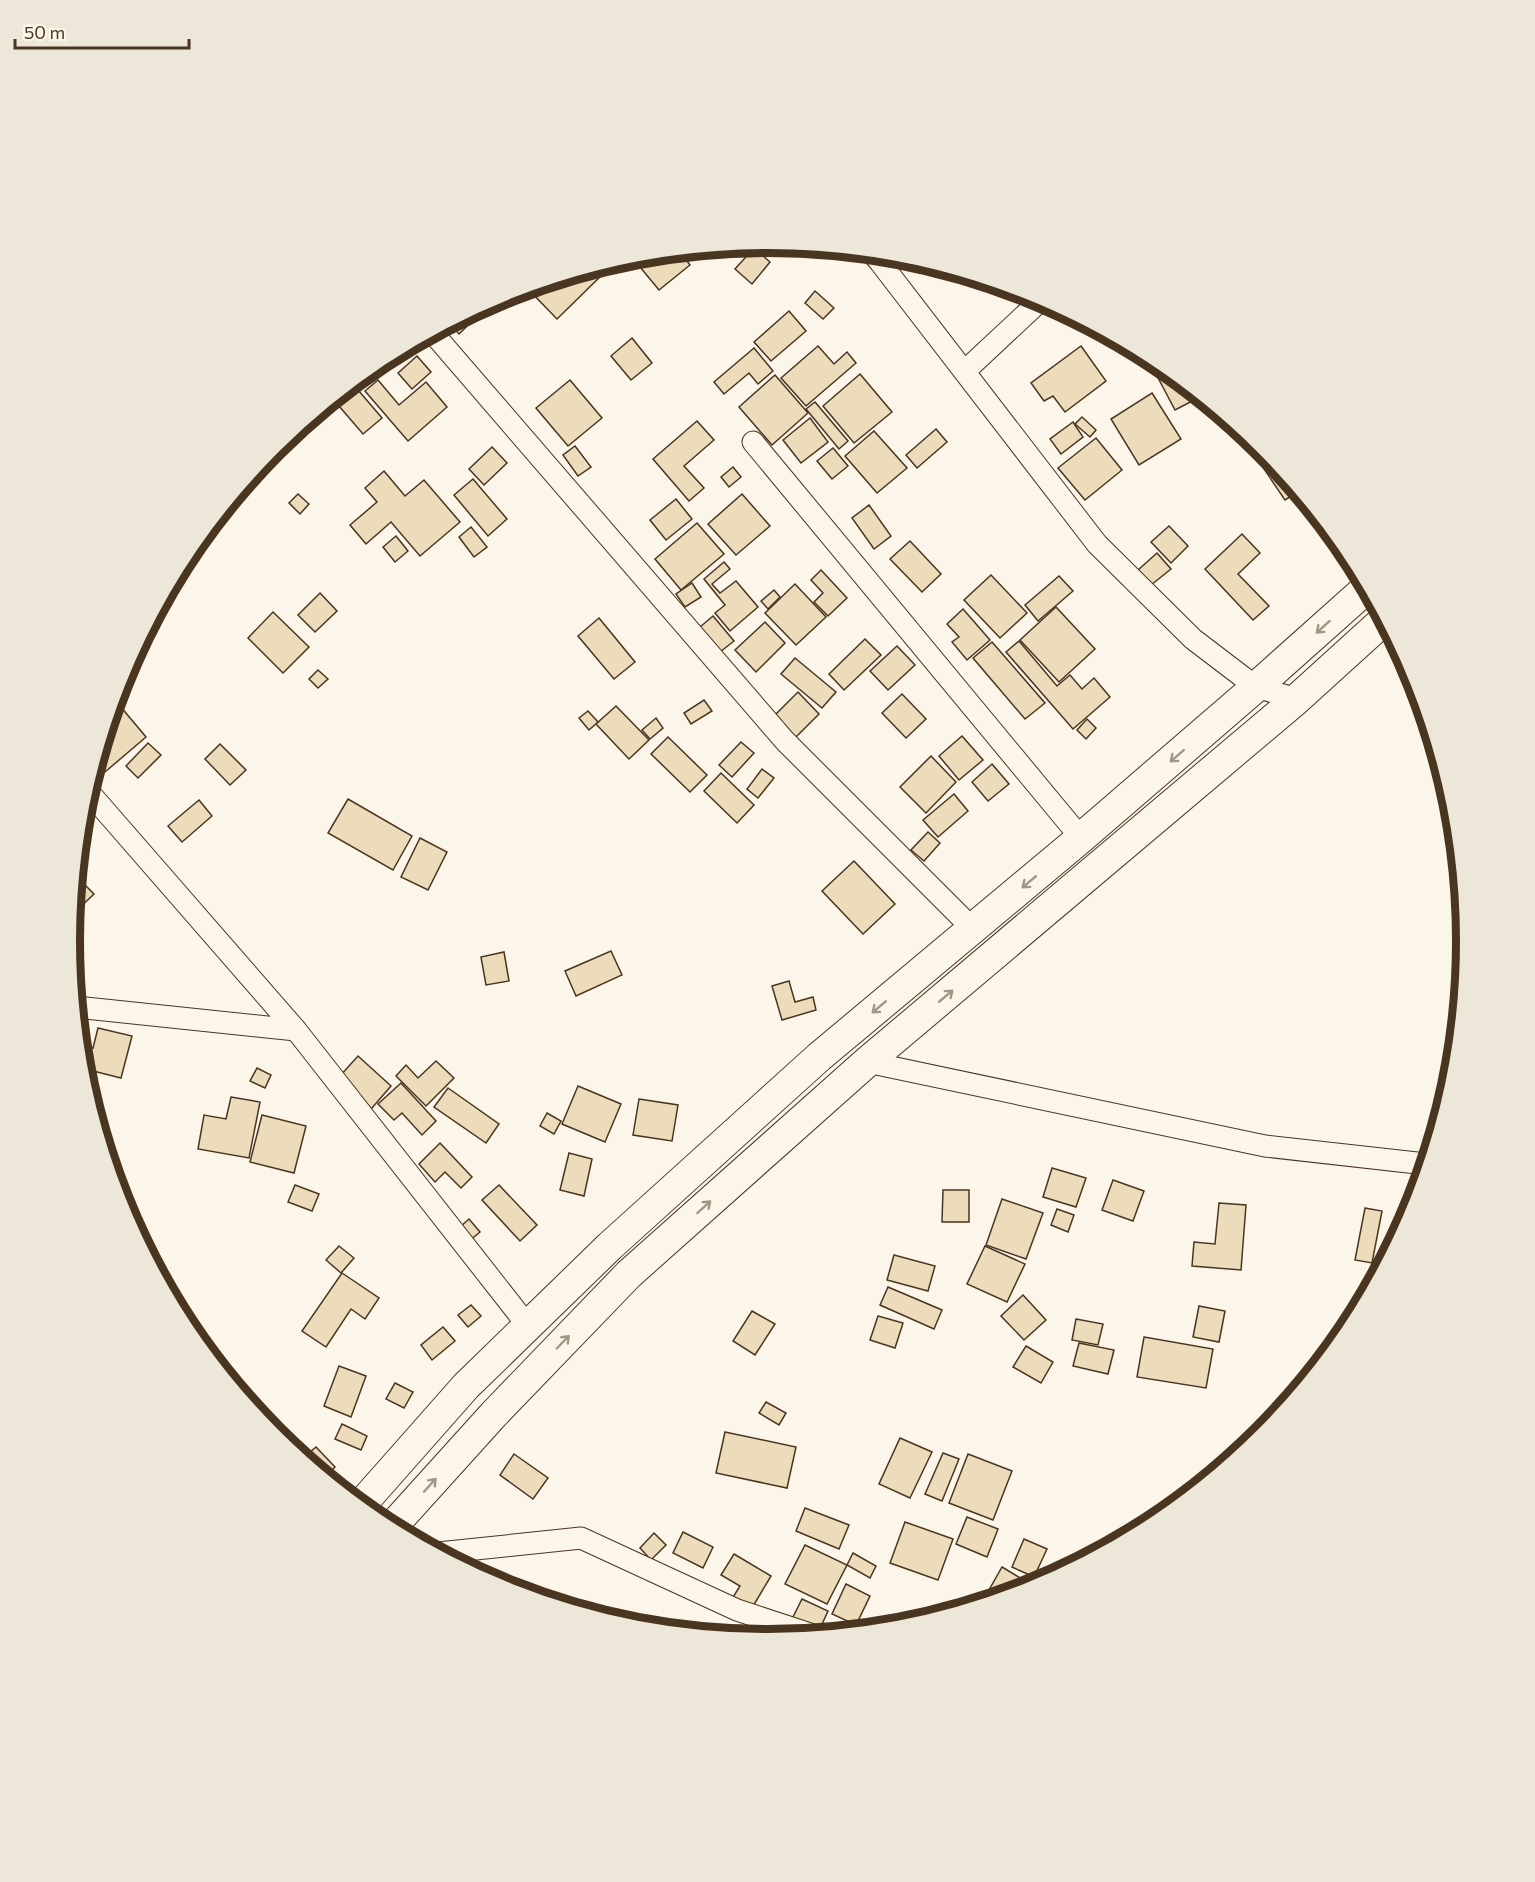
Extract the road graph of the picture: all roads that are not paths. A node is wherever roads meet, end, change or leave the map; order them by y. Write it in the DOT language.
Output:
graph roads {
  1 [pos="881,263"];
  2 [pos="1033,306"];
  3 [pos="437,338"];
  4 [pos="965,371"];
  5 [pos="753,442"];
  6 [pos="1361,593"];
  7 [pos="1378,625"];
  8 [pos="1256,687"];
  9 [pos="1297,699"];
  10 [pos="95,799"];
  11 [pos="1081,838"];
  12 [pos="973,929"];
  13 [pos="83,1008"];
  14 [pos="296,1030"];
  15 [pos="867,1062"];
  16 [pos="1419,1163"];
  17 [pos="528,1326"];
  18 [pos="366,1499"];
  19 [pos="397,1521"];
  20 [pos="451,1552"];
  21 [pos="793,1628"];
  1 -- 4 [label="street"];
  2 -- 4 [label="street"];
  3 -- 12 [label="street"];
  4 -- 8 [label="street"];
  5 -- 11 [label="street"];
  6 -- 8 [label="main road, one-way"];
  7 -- 9 [label="main road"];
  8 -- 9 [label="street"];
  8 -- 11 [label="main road, one-way"];
  15 -- 9 [label="main road, one-way"];
  10 -- 14 [label="street"];
  11 -- 12 [label="main road, one-way"];
  12 -- 17 [label="main road, one-way"];
  13 -- 14 [label="street"];
  14 -- 17 [label="street"];
  15 -- 16 [label="street"];
  19 -- 15 [label="main road, one-way"];
  17 -- 18 [label="main road"];
  20 -- 21 [label="street"];
}
